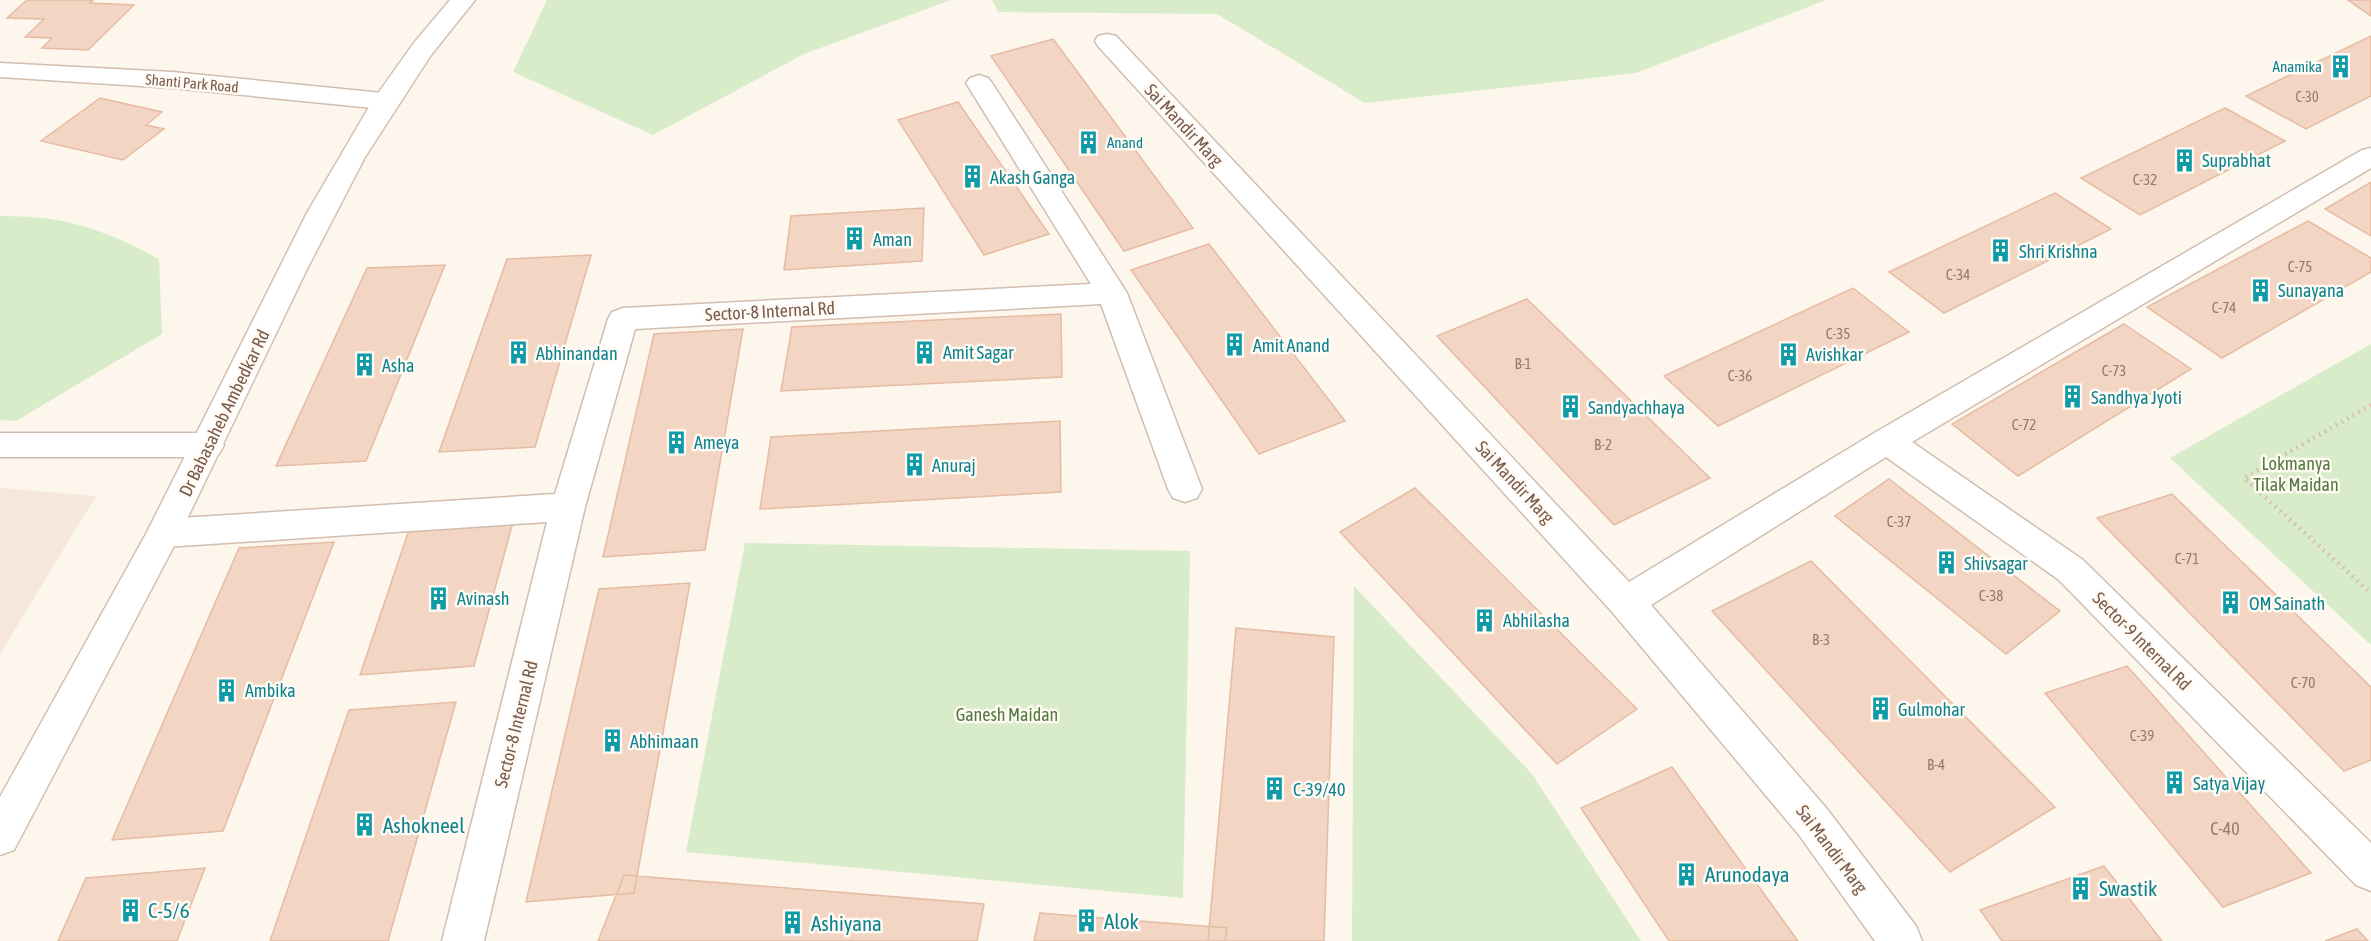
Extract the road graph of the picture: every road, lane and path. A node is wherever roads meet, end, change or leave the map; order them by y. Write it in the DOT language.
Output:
graph roads {
  1 [pos="459,5"];
  2 [pos="1107,41"];
  3 [pos="0,70"];
  4 [pos="979,83"];
  5 [pos="383,101"];
  6 [pos="2371,156"];
  7 [pos="1112,293"];
  8 [pos="2371,405"];
  9 [pos="1887,441"];
  10 [pos="0,445"];
  11 [pos="208,445"];
  12 [pos="1185,489"];
  13 [pos="568,507"];
  14 [pos="165,533"];
  15 [pos="2371,593"];
  16 [pos="1626,602"];
  17 [pos="0,836"];
  18 [pos="2371,871"];
  19 [pos="464,941"];
  20 [pos="1901,941"];
  1 -- 5 [label="street, Dr Babasaheb Ambedkar Rd"];
  2 -- 16 [label="street, Sai Mandir Marg"];
  3 -- 5 [label="street, Shanti Park Road"];
  4 -- 7 [label="street"];
  5 -- 11 [label="street, Dr Babasaheb Ambedkar Rd"];
  6 -- 9 [label="street"];
  7 -- 12 [label="street"];
  7 -- 13 [label="street, Sector-8 Internal Rd"];
  8 -- 15 [label="path"];
  9 -- 16 [label="street"];
  9 -- 18 [label="street, Sector-9 Internal Rd"];
  10 -- 11 [label="street"];
  11 -- 14 [label="street, Dr Babasaheb Ambedkar Rd"];
  13 -- 14 [label="street"];
  13 -- 19 [label="street, Sector-8 Internal Rd"];
  14 -- 17 [label="street, Dr Babasaheb Ambedkar Rd"];
  16 -- 20 [label="street, Sai Mandir Marg"];
}
